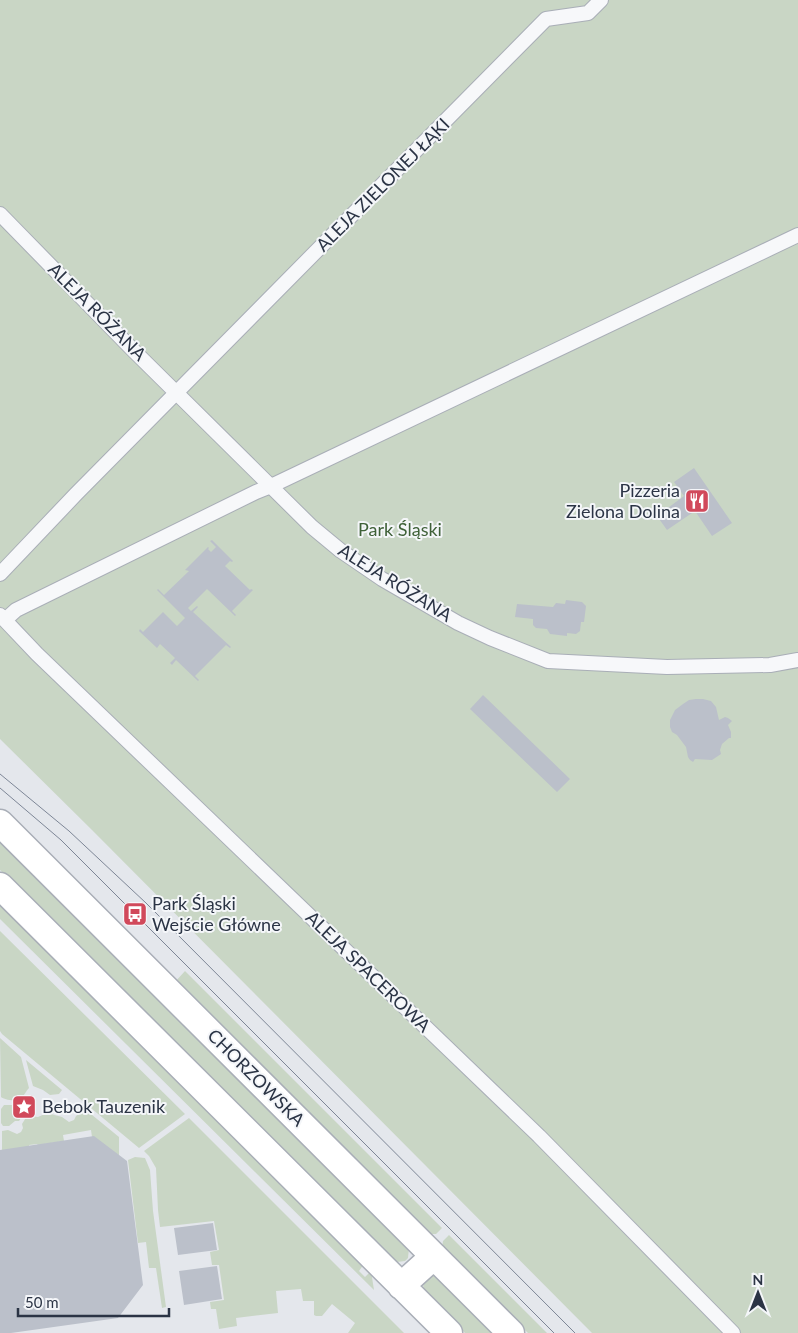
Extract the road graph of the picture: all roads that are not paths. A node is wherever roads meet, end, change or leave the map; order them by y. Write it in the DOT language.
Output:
graph roads {
  1 [pos="601,0"];
  2 [pos="0,214"];
  3 [pos="798,235"];
  4 [pos="177,393"];
  5 [pos="271,486"];
  6 [pos="0,574"];
  7 [pos="2,618"];
  8 [pos="798,660"];
  9 [pos="0,823"];
  10 [pos="0,886"];
  11 [pos="434,1256"];
  12 [pos="401,1286"];
  13 [pos="449,1333"];
  14 [pos="511,1333"];
  15 [pos="733,1333"];
  1 -- 4 [label="street, ALEJA ZIELONEJ ŁĄKI"];
  2 -- 4 [label="street, ALEJA RÓŻANA"];
  3 -- 5 [label="street"];
  4 -- 5 [label="street, ALEJA RÓŻANA"];
  4 -- 6 [label="street, ALEJA ZIELONEJ ŁĄKI"];
  5 -- 7 [label="street"];
  5 -- 8 [label="street, ALEJA RÓŻANA"];
  7 -- 15 [label="street, ALEJA SPACEROWA"];
  9 -- 11 [label="main road, CHORZOWSKA"];
  10 -- 12 [label="main road"];
  11 -- 12 [label="main road"];
  11 -- 14 [label="main road, CHORZOWSKA"];
  12 -- 13 [label="main road"];
}
